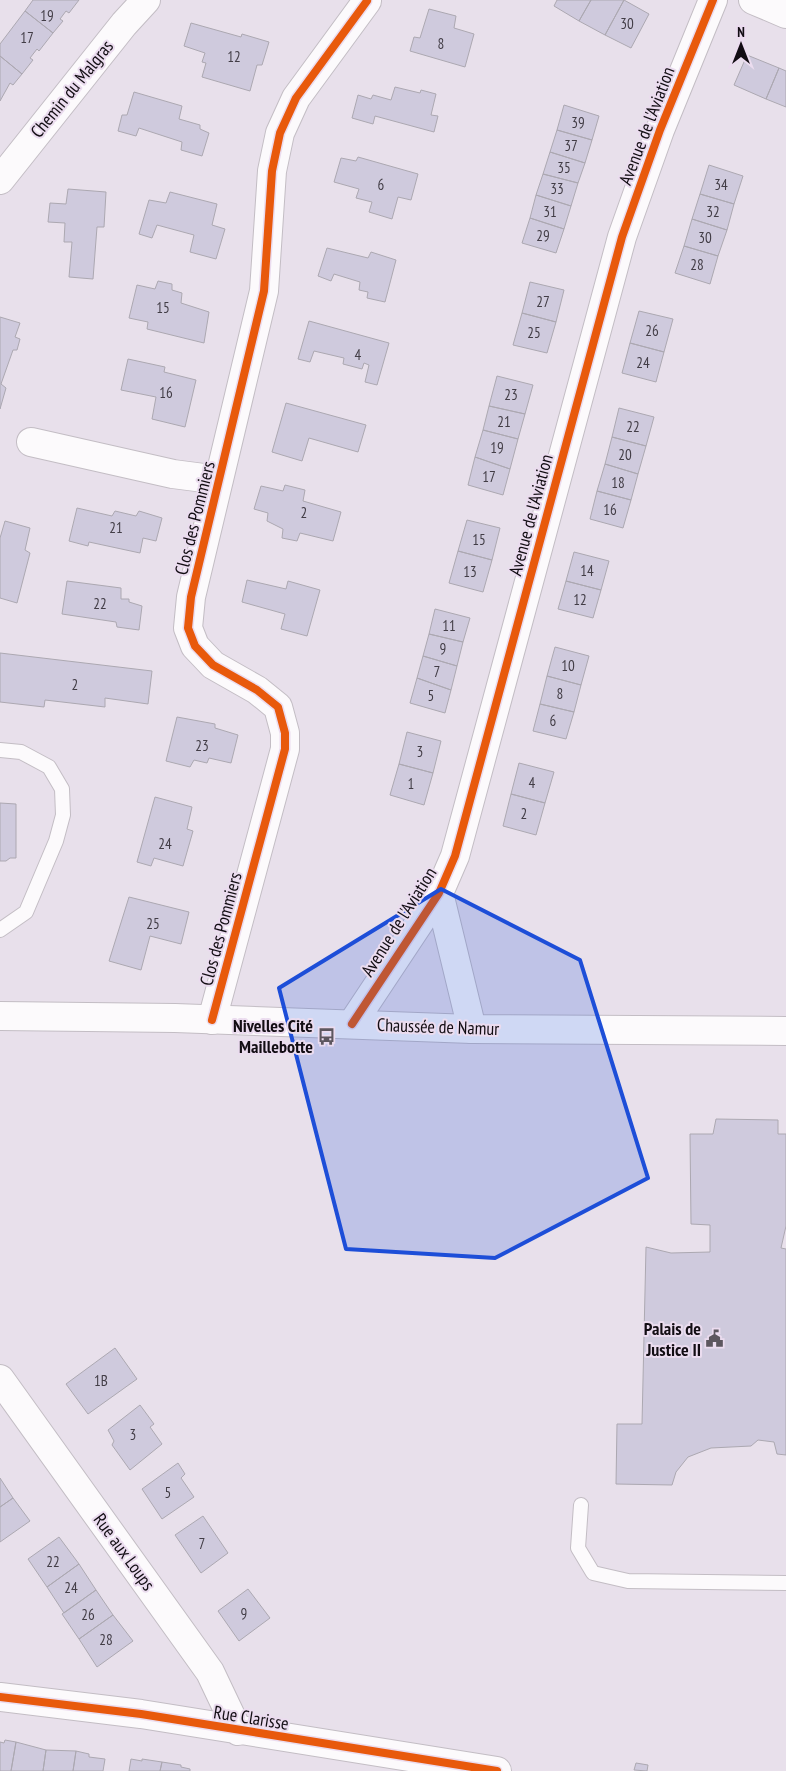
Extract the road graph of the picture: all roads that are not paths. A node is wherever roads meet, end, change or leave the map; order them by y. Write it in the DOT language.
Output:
graph roads {
  1 [pos="146,0"];
  2 [pos="713,0"];
  3 [pos="753,0"];
  4 [pos="368,1"];
  5 [pos="786,14"];
  6 [pos="0,180"];
  7 [pos="31,442"];
  8 [pos="219,480"];
  9 [pos="0,750"];
  10 [pos="439,894"];
  11 [pos="0,930"];
  12 [pos="0,1016"];
  13 [pos="212,1020"];
  14 [pos="352,1024"];
  15 [pos="472,1029"];
  16 [pos="786,1031"];
  17 [pos="0,1379"];
  18 [pos="581,1505"];
  19 [pos="786,1583"];
  20 [pos="0,1697"];
  21 [pos="238,1731"];
  22 [pos="497,1771"];
  1 -- 6 [label="street, Chemin du Malgras"];
  2 -- 10 [label="street, Avenue de l'Aviation"];
  3 -- 5 [label="street"];
  4 -- 8 [label="street, Clos des Pommiers"];
  7 -- 8 [label="street, Clos des Pommiers"];
  8 -- 13 [label="street, Clos des Pommiers"];
  9 -- 11 [label="lane"];
  10 -- 14 [label="street, Avenue de l'Aviation"];
  10 -- 15 [label="street, Avenue de l'Aviation"];
  12 -- 13 [label="street, Chaussée de Namur"];
  13 -- 14 [label="street, Chaussée de Namur"];
  14 -- 15 [label="street, Chaussée de Namur"];
  15 -- 16 [label="street, Chaussée de Namur"];
  17 -- 21 [label="street, Rue aux Loups"];
  18 -- 19 [label="lane"];
  20 -- 21 [label="street, Rue Clarisse"];
  21 -- 22 [label="street, Rue Clarisse"];
}
